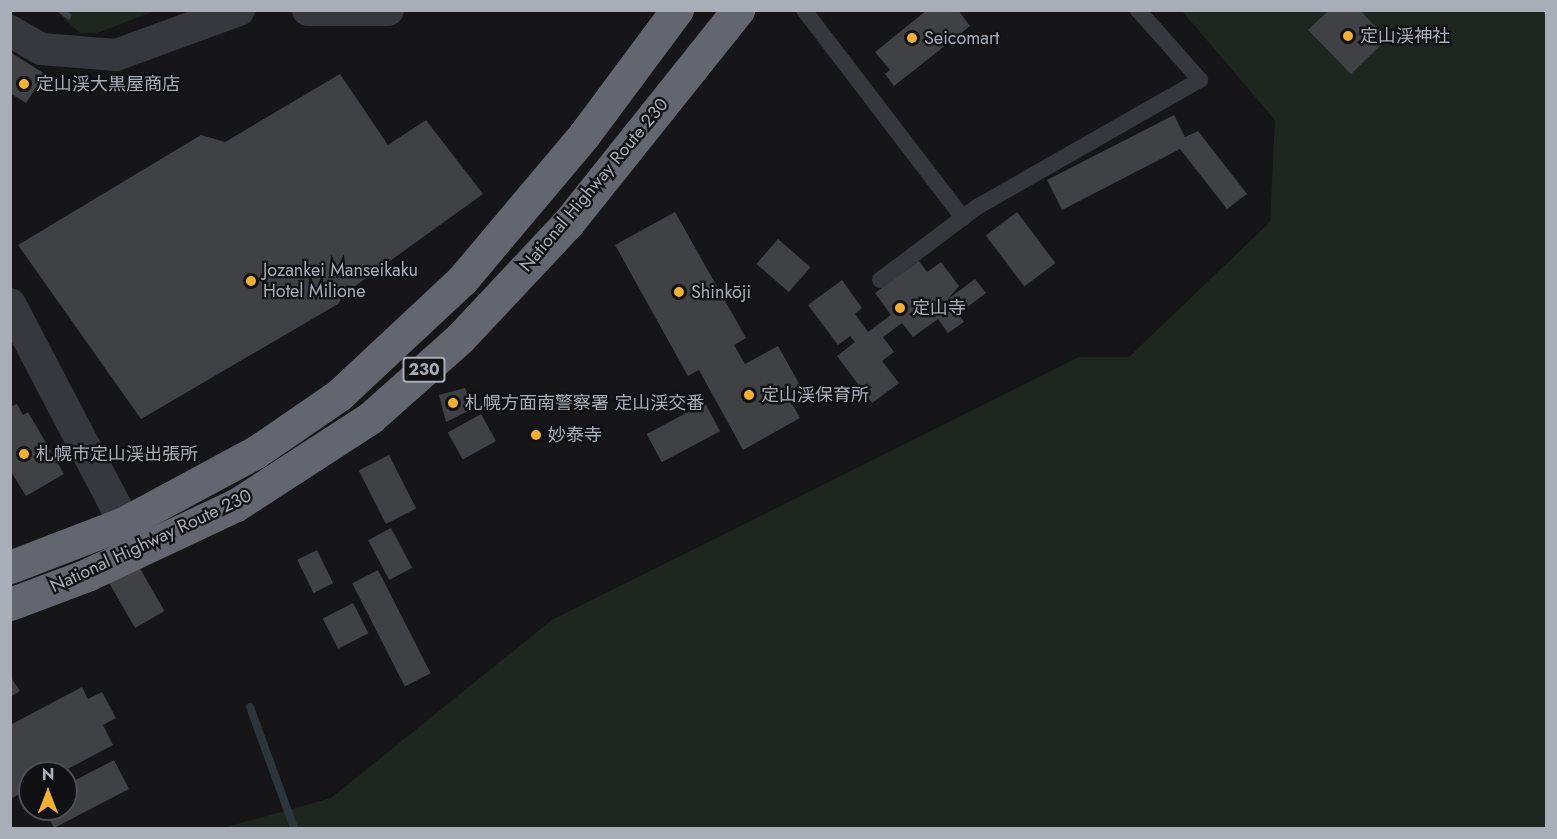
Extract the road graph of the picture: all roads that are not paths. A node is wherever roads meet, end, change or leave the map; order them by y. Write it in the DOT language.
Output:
graph roads {
  1 [pos="239,10"];
  2 [pos="308,10"];
  3 [pos="388,10"];
  4 [pos="677,10"];
  5 [pos="738,10"];
  6 [pos="804,10"];
  7 [pos="1138,10"];
  8 [pos="10,32"];
  9 [pos="963,218"];
  10 [pos="880,280"];
  11 [pos="10,304"];
  12 [pos="131,536"];
  13 [pos="10,567"];
  14 [pos="10,604"];
  1 -- 8 [label="street"];
  2 -- 3 [label="street"];
  4 -- 12 [label="highway, National Highway Route 230 / 230"];
  5 -- 12 [label="highway, National Highway Route 230 / 230"];
  6 -- 9 [label="lane"];
  7 -- 9 [label="lane"];
  9 -- 10 [label="lane"];
  11 -- 12 [label="street"];
  12 -- 13 [label="highway, National Highway Route 230 / 230"];
  12 -- 14 [label="highway, National Highway Route 230 / 230"];
}
